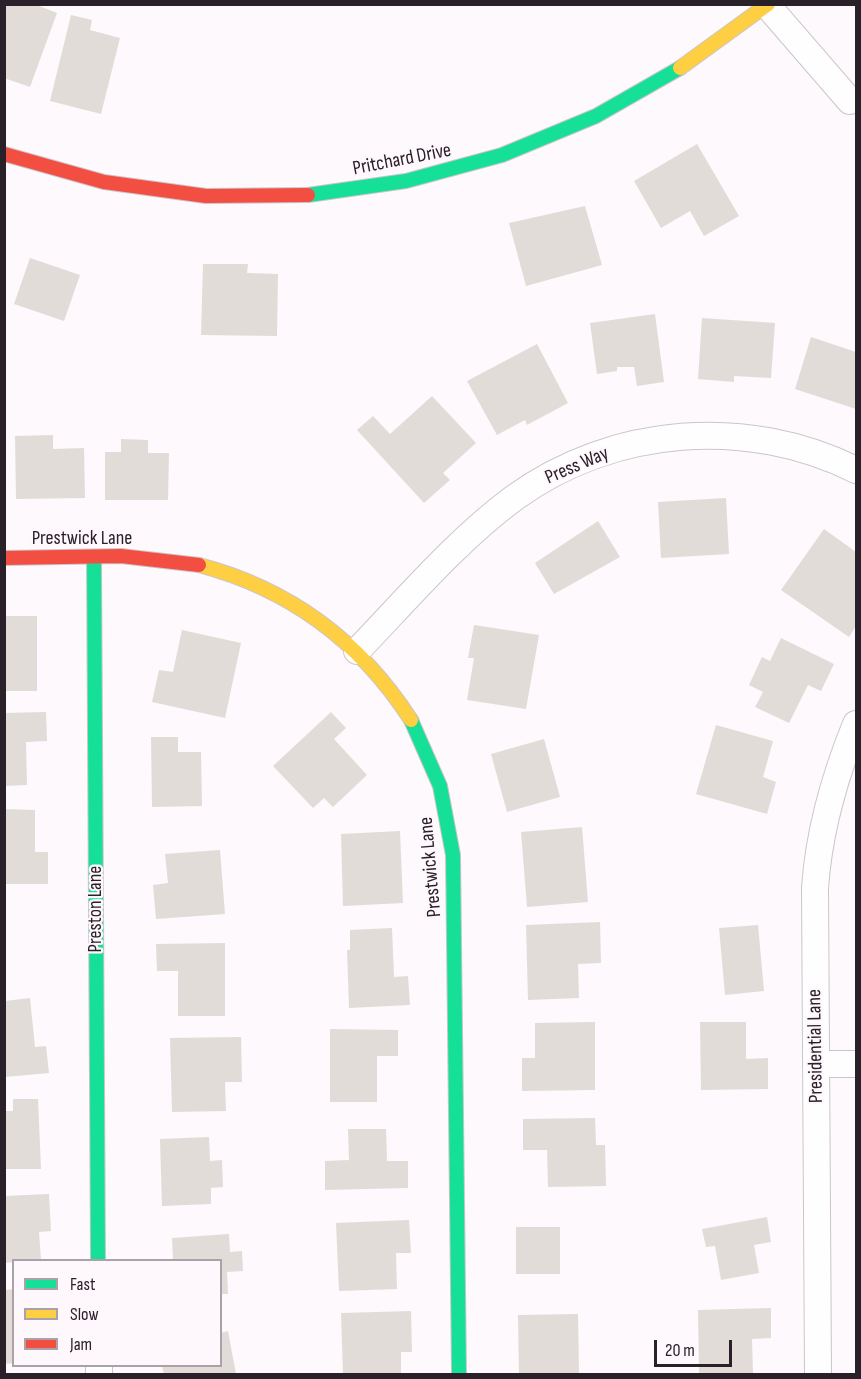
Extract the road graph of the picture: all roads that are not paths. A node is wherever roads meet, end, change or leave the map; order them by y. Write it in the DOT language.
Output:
graph roads {
  1 [pos="768,5"];
  2 [pos="850,101"];
  3 [pos="4,154"];
  4 [pos="856,470"];
  5 [pos="94,557"];
  6 [pos="4,558"];
  7 [pos="357,651"];
  8 [pos="856,724"];
  9 [pos="816,1064"];
  10 [pos="856,1064"];
  11 [pos="98,1259"];
  12 [pos="459,1374"];
  13 [pos="819,1374"];
  1 -- 2 [label="street"];
  1 -- 3 [label="street, Pritchard Drive"];
  4 -- 7 [label="street, Press Way"];
  5 -- 6 [label="street, Prestwick Lane"];
  5 -- 7 [label="street, Prestwick Lane"];
  5 -- 11 [label="street, Preston Lane"];
  7 -- 12 [label="street, Prestwick Lane"];
  8 -- 9 [label="street, Presidential Lane"];
  9 -- 10 [label="street"];
  9 -- 13 [label="street, Presidential Lane"];
}
